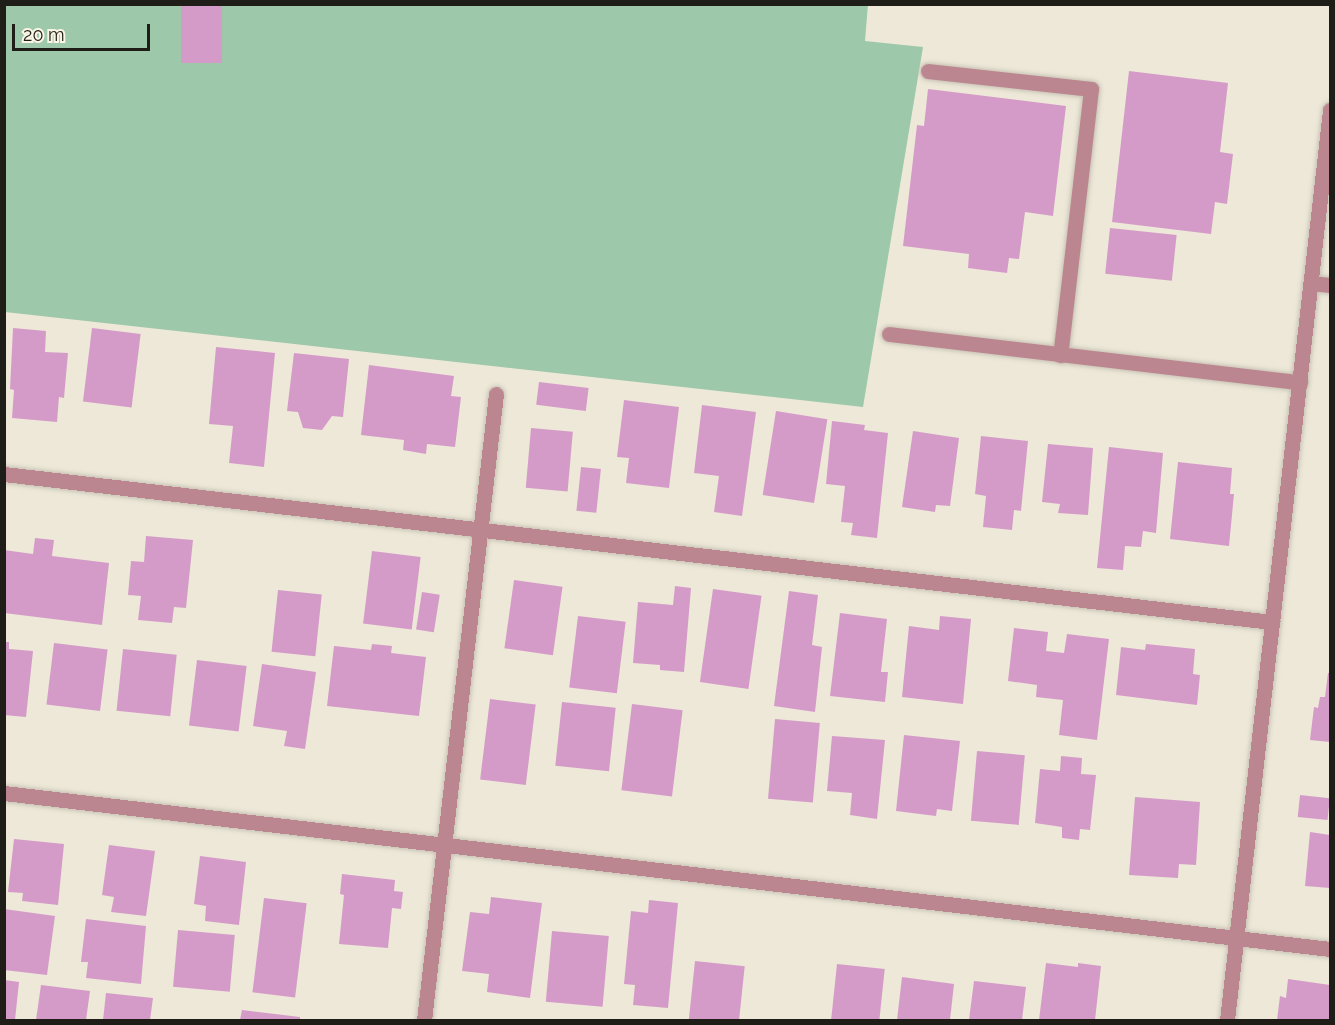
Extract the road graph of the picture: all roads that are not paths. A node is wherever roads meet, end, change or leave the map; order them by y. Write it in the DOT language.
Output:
graph roads {
  1 [pos="928,70"];
  2 [pos="1330,110"];
  3 [pos="1311,283"];
  4 [pos="1330,285"];
  5 [pos="889,334"];
  6 [pos="1060,355"];
  7 [pos="1300,382"];
  8 [pos="495,394"];
  9 [pos="4,474"];
  10 [pos="481,530"];
  11 [pos="1272,622"];
  12 [pos="4,793"];
  13 [pos="445,844"];
  14 [pos="1237,938"];
  15 [pos="1330,949"];
  16 [pos="424,1020"];
  17 [pos="1227,1020"];
  1 -- 6 [label="street"];
  2 -- 3 [label="street"];
  3 -- 4 [label="street"];
  3 -- 7 [label="street"];
  5 -- 6 [label="street"];
  6 -- 7 [label="street"];
  7 -- 11 [label="street"];
  8 -- 10 [label="street"];
  9 -- 10 [label="street"];
  10 -- 11 [label="street"];
  10 -- 13 [label="street"];
  11 -- 14 [label="street"];
  12 -- 13 [label="street"];
  13 -- 14 [label="street"];
  13 -- 16 [label="street"];
  14 -- 15 [label="street"];
  14 -- 17 [label="street"];
}
